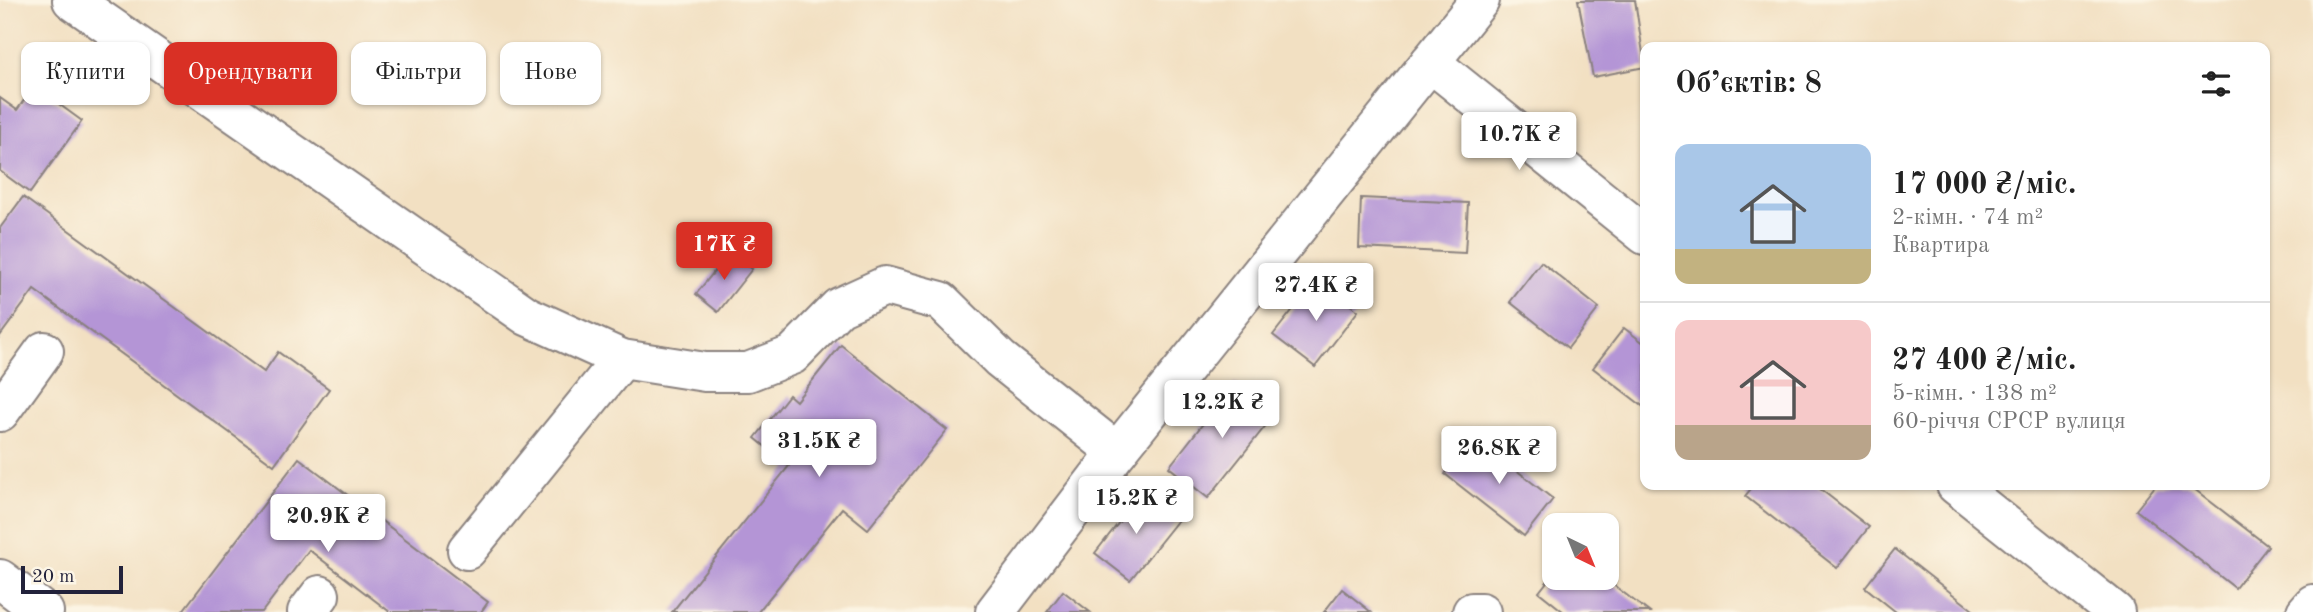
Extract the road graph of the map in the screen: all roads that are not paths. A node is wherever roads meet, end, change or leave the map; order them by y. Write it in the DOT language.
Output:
graph roads {
  1 [pos="72,0"];
  2 [pos="1480,0"];
  3 [pos="1430,62"];
  4 [pos="1640,231"];
  5 [pos="44,351"];
  6 [pos="622,359"];
  7 [pos="0,412"];
  8 [pos="1117,452"];
  9 [pos="1962,490"];
  10 [pos="467,550"];
  11 [pos="0,579"];
  12 [pos="2313,604"];
  13 [pos="44,612"];
  14 [pos="995,612"];
  15 [pos="1472,612"];
  16 [pos="1481,612"];
  17 [pos="2115,612"];
  18 [pos="2306,612"];
  1 -- 6 [label="street"];
  2 -- 3 [label="street"];
  3 -- 4 [label="street"];
  3 -- 8 [label="street"];
  5 -- 7 [label="street"];
  6 -- 8 [label="street"];
  6 -- 10 [label="street"];
  8 -- 14 [label="street"];
  9 -- 17 [label="street"];
  11 -- 13 [label="street"];
  12 -- 18 [label="street"];
  15 -- 16 [label="street"];
}
